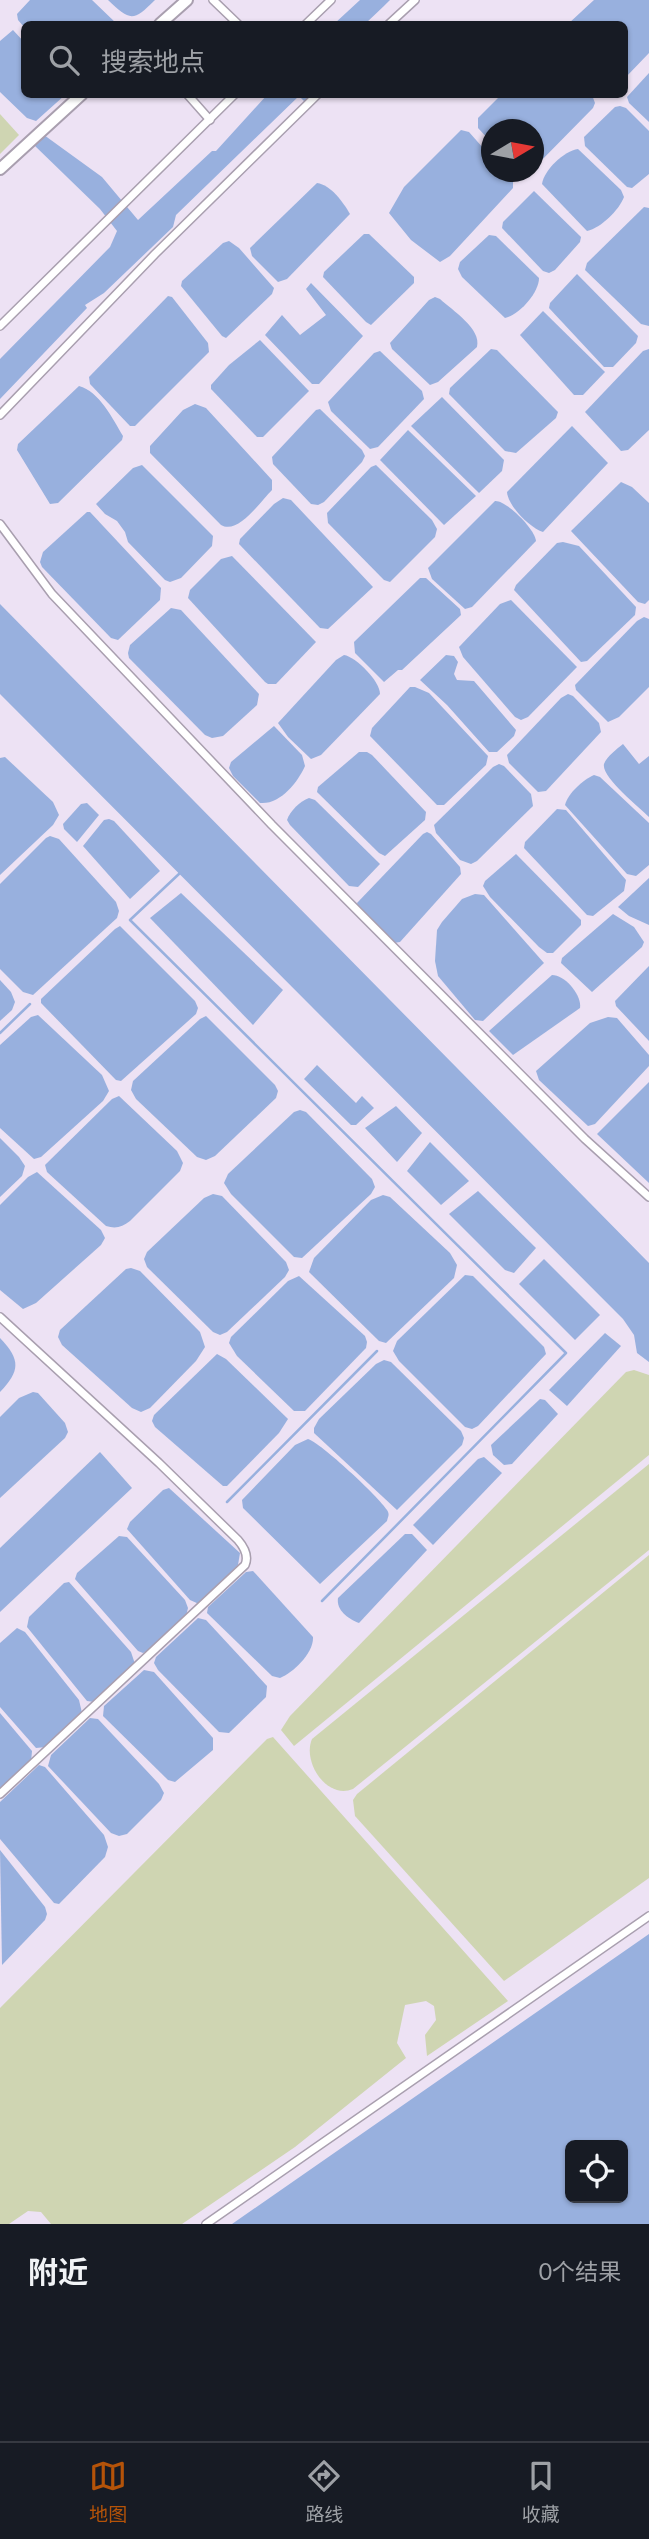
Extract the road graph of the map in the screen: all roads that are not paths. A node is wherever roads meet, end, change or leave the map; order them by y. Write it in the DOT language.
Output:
graph roads {
  1 [pos="187,0"];
  2 [pos="214,0"];
  3 [pos="331,0"];
  4 [pos="415,0"];
  5 [pos="163,21"];
  6 [pos="235,21"];
  7 [pos="309,21"];
  8 [pos="392,21"];
  9 [pos="78,98"];
  10 [pos="191,98"];
  11 [pos="231,98"];
  12 [pos="314,98"];
  13 [pos="210,120"];
  14 [pos="0,169"];
  15 [pos="0,326"];
  16 [pos="0,415"];
  17 [pos="0,524"];
  18 [pos="649,1196"];
  19 [pos="0,1317"];
  20 [pos="0,1794"];
  21 [pos="649,1916"];
  22 [pos="206,2224"];
  1 -- 5 [label="street"];
  2 -- 6 [label="street"];
  3 -- 7 [label="street"];
  4 -- 8 [label="street"];
  9 -- 14 [label="street"];
  10 -- 13 [label="street"];
  11 -- 13 [label="street"];
  12 -- 16 [label="street"];
  13 -- 15 [label="street"];
  17 -- 18 [label="street"];
  19 -- 20 [label="street"];
  21 -- 22 [label="street"];
}
